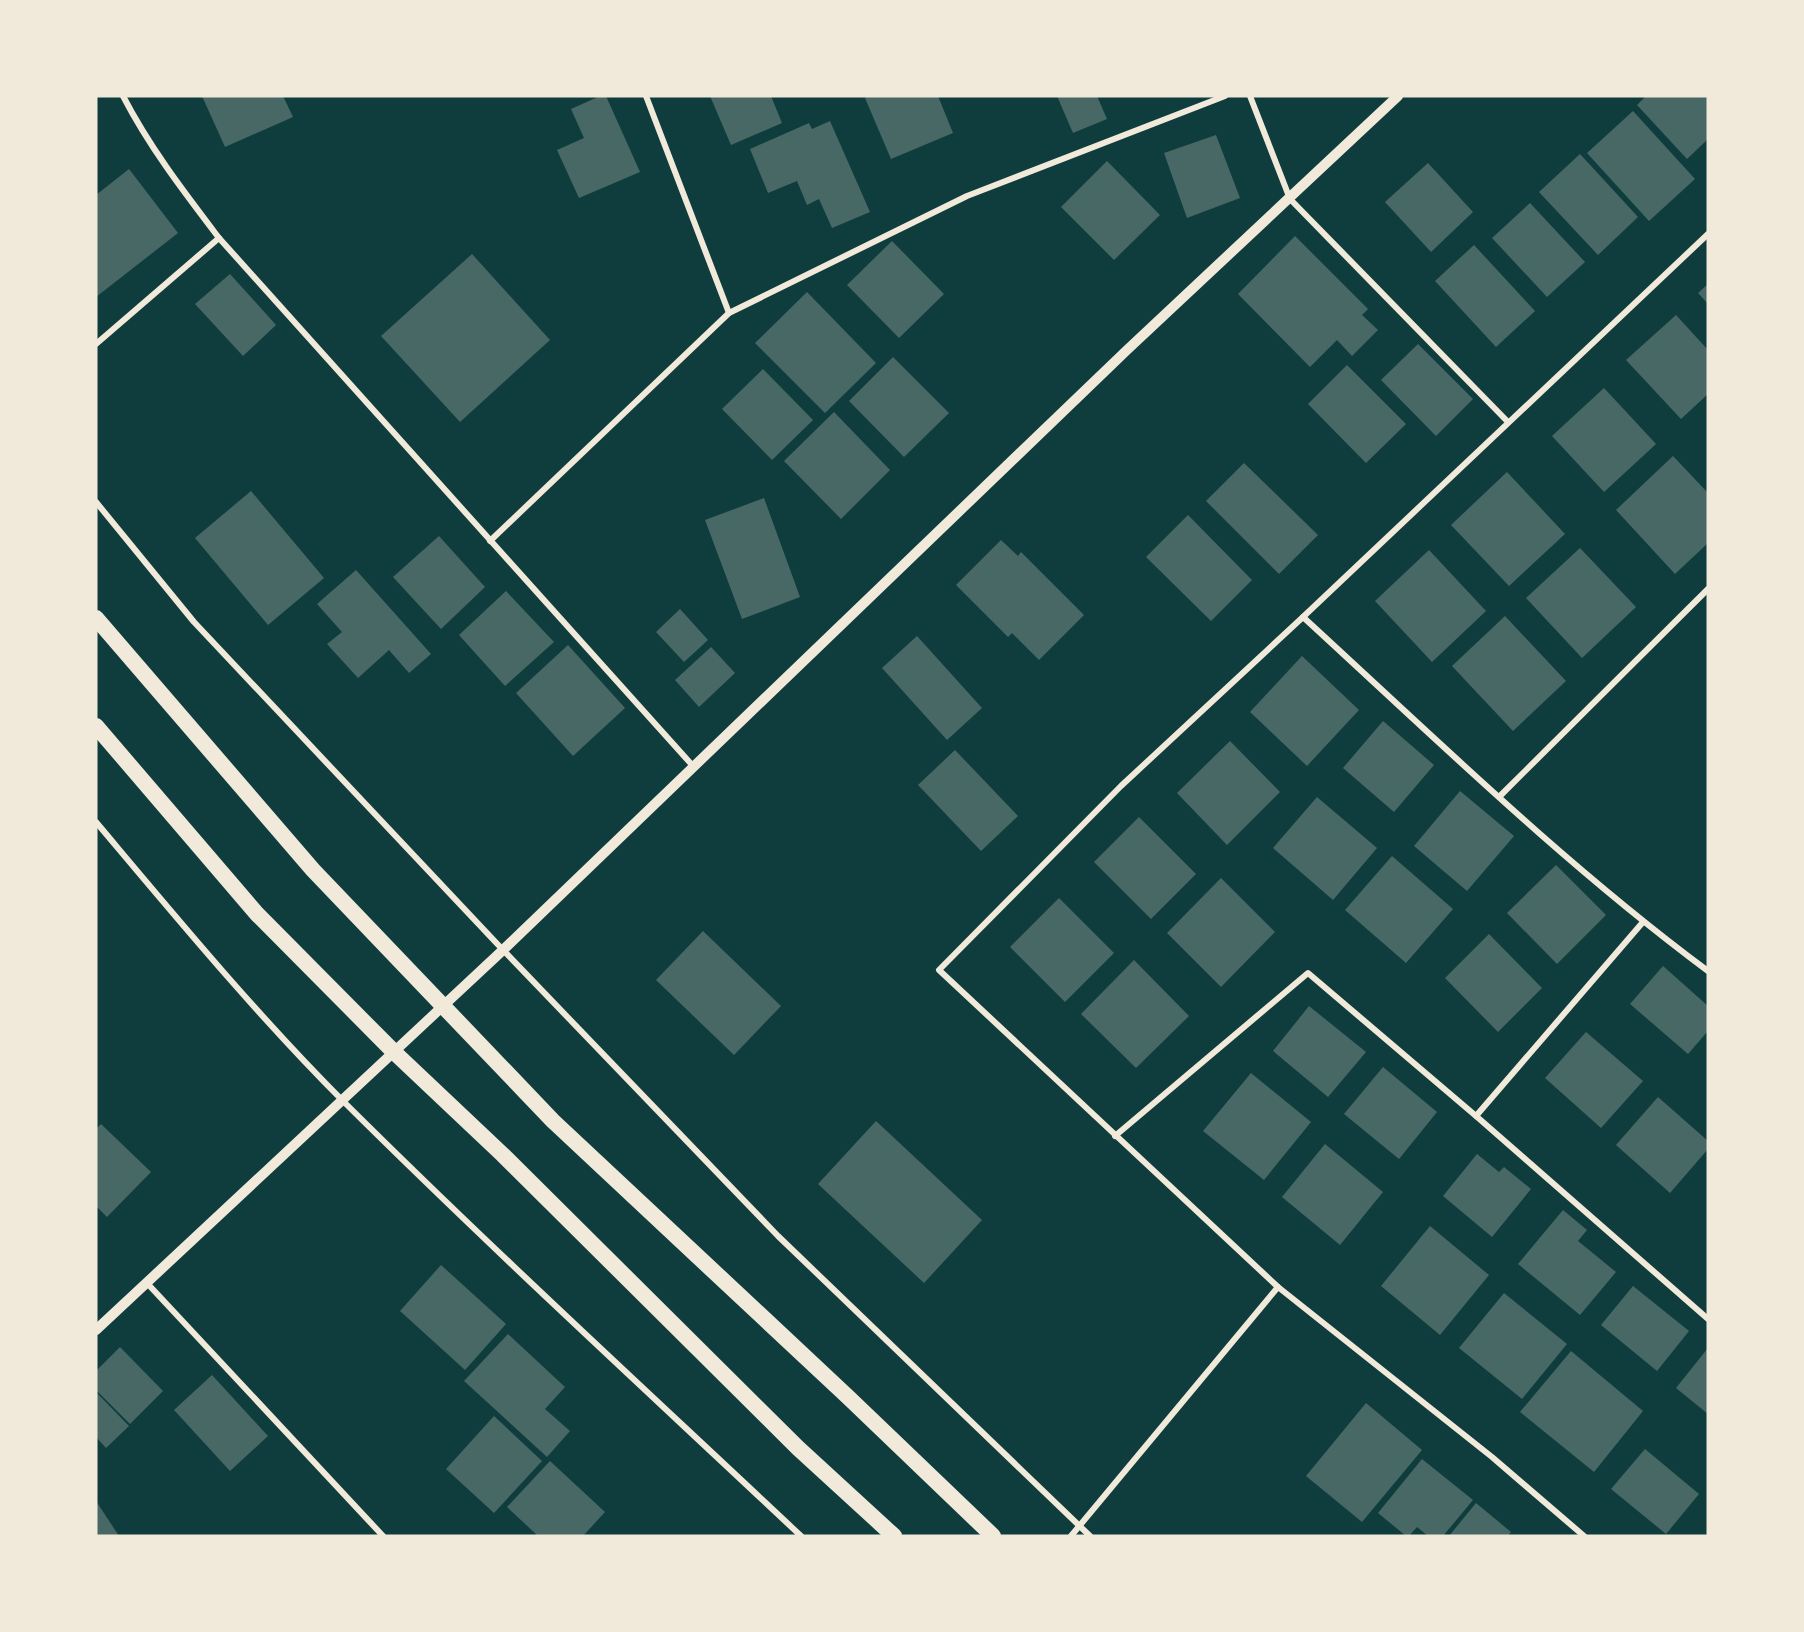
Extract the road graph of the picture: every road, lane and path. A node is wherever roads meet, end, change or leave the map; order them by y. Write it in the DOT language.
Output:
graph roads {
  1 [pos="123,96"];
  2 [pos="646,96"];
  3 [pos="1225,96"];
  4 [pos="1250,96"];
  5 [pos="1398,96"];
  6 [pos="1290,199"];
  7 [pos="1708,234"];
  8 [pos="219,238"];
  9 [pos="729,313"];
  10 [pos="96,344"];
  11 [pos="1508,422"];
  12 [pos="96,502"];
  13 [pos="490,542"];
  14 [pos="1708,588"];
  15 [pos="1303,617"];
  16 [pos="96,618"];
  17 [pos="96,726"];
  18 [pos="693,766"];
  19 [pos="1500,796"];
  20 [pos="96,822"];
  21 [pos="1643,922"];
  22 [pos="503,950"];
  23 [pos="1708,971"];
  24 [pos="443,1006"];
  25 [pos="394,1052"];
  26 [pos="343,1100"];
  27 [pos="1476,1116"];
  28 [pos="1115,1136"];
  29 [pos="146,1282"];
  30 [pos="1278,1287"];
  31 [pos="1708,1319"];
  32 [pos="96,1330"];
  33 [pos="1079,1527"];
  34 [pos="383,1536"];
  35 [pos="801,1536"];
  36 [pos="894,1536"];
  37 [pos="993,1536"];
  38 [pos="1071,1536"];
  39 [pos="1090,1536"];
  40 [pos="1584,1536"];
  1 -- 8 [label="street"];
  2 -- 9 [label="street"];
  3 -- 9 [label="street"];
  4 -- 6 [label="street"];
  5 -- 6 [label="street"];
  6 -- 11 [label="street"];
  6 -- 18 [label="street"];
  7 -- 11 [label="street"];
  8 -- 10 [label="street"];
  8 -- 13 [label="street"];
  9 -- 13 [label="street"];
  11 -- 15 [label="street"];
  12 -- 22 [label="street"];
  13 -- 18 [label="street"];
  14 -- 19 [label="street"];
  15 -- 19 [label="street"];
  15 -- 28 [label="street"];
  16 -- 24 [label="highway"];
  17 -- 25 [label="highway"];
  18 -- 22 [label="street"];
  19 -- 21 [label="street"];
  20 -- 26 [label="street"];
  21 -- 23 [label="street"];
  21 -- 27 [label="street"];
  22 -- 24 [label="street"];
  22 -- 33 [label="street"];
  24 -- 25 [label="street"];
  24 -- 37 [label="highway"];
  25 -- 26 [label="street"];
  25 -- 36 [label="highway"];
  26 -- 29 [label="street"];
  26 -- 35 [label="street"];
  27 -- 28 [label="street"];
  27 -- 31 [label="street"];
  28 -- 30 [label="street"];
  29 -- 32 [label="street"];
  29 -- 34 [label="street"];
  30 -- 33 [label="street"];
  30 -- 40 [label="street"];
  33 -- 38 [label="street"];
  33 -- 39 [label="street"];
}
